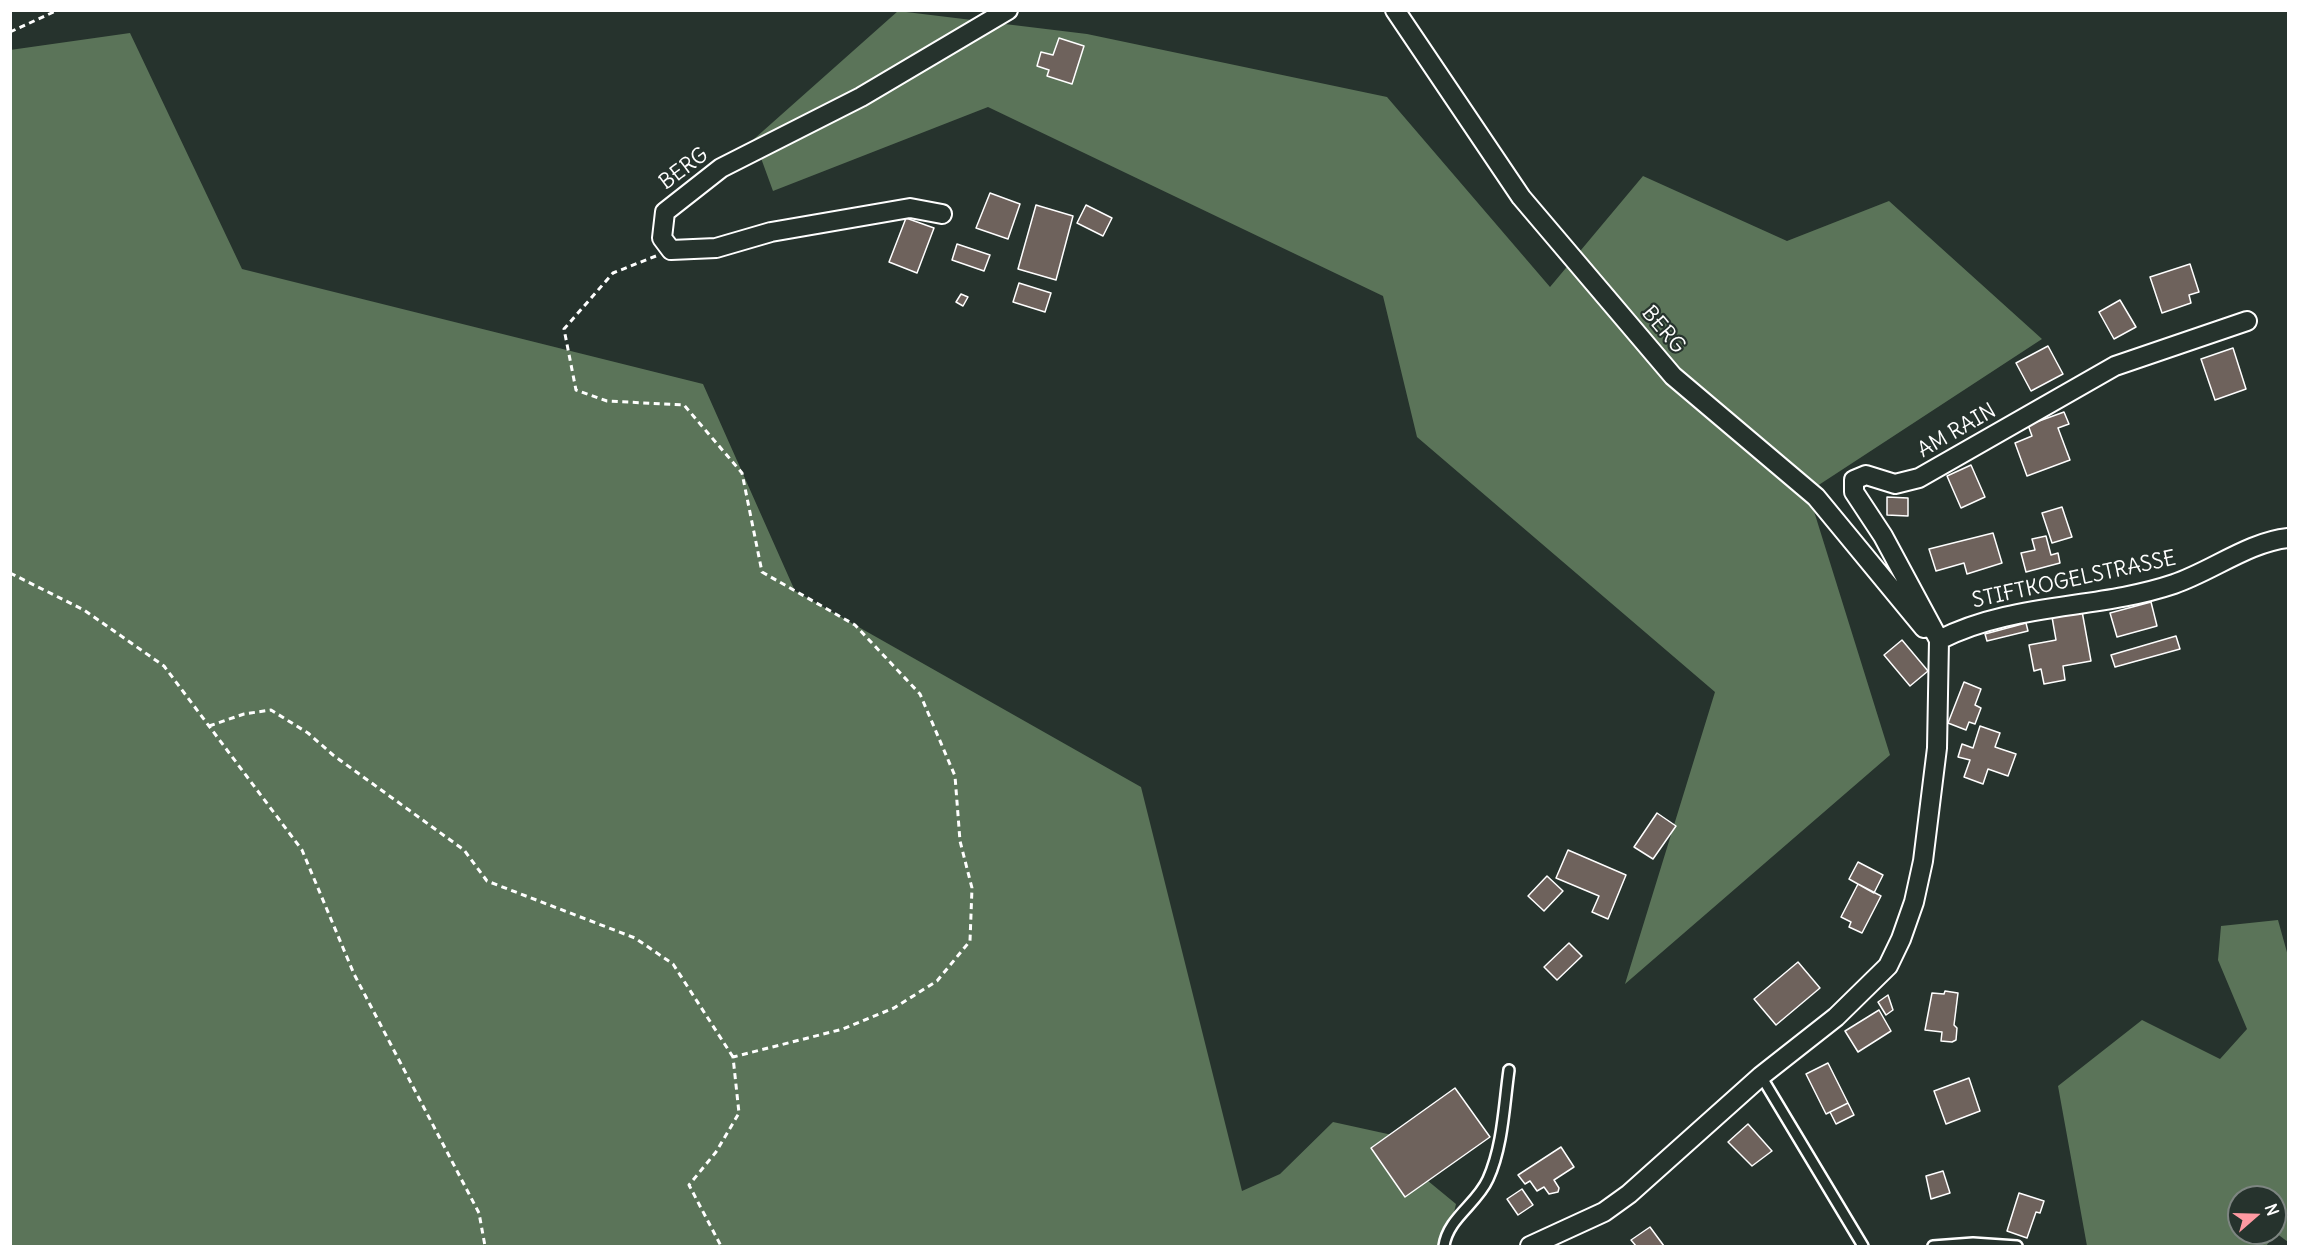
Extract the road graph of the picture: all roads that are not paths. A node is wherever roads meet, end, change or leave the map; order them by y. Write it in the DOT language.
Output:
graph roads {
  1 [pos="1008,10"];
  2 [pos="1395,10"];
  3 [pos="942,214"];
  4 [pos="2247,321"];
  5 [pos="2287,536"];
  6 [pos="1939,640"];
  7 [pos="1509,1070"];
  8 [pos="1761,1076"];
  9 [pos="1444,1246"];
  10 [pos="1530,1246"];
  11 [pos="1863,1246"];
  12 [pos="1933,1246"];
  13 [pos="2017,1246"];
  1 -- 3 [label="street, BERG"];
  2 -- 6 [label="street, BERG"];
  4 -- 6 [label="street, AM RAIN"];
  5 -- 6 [label="street, STIFTKOGELSTRASSE"];
  6 -- 8 [label="street"];
  7 -- 9 [label="lane"];
  8 -- 10 [label="street"];
  8 -- 11 [label="lane"];
  12 -- 13 [label="lane"];
}
